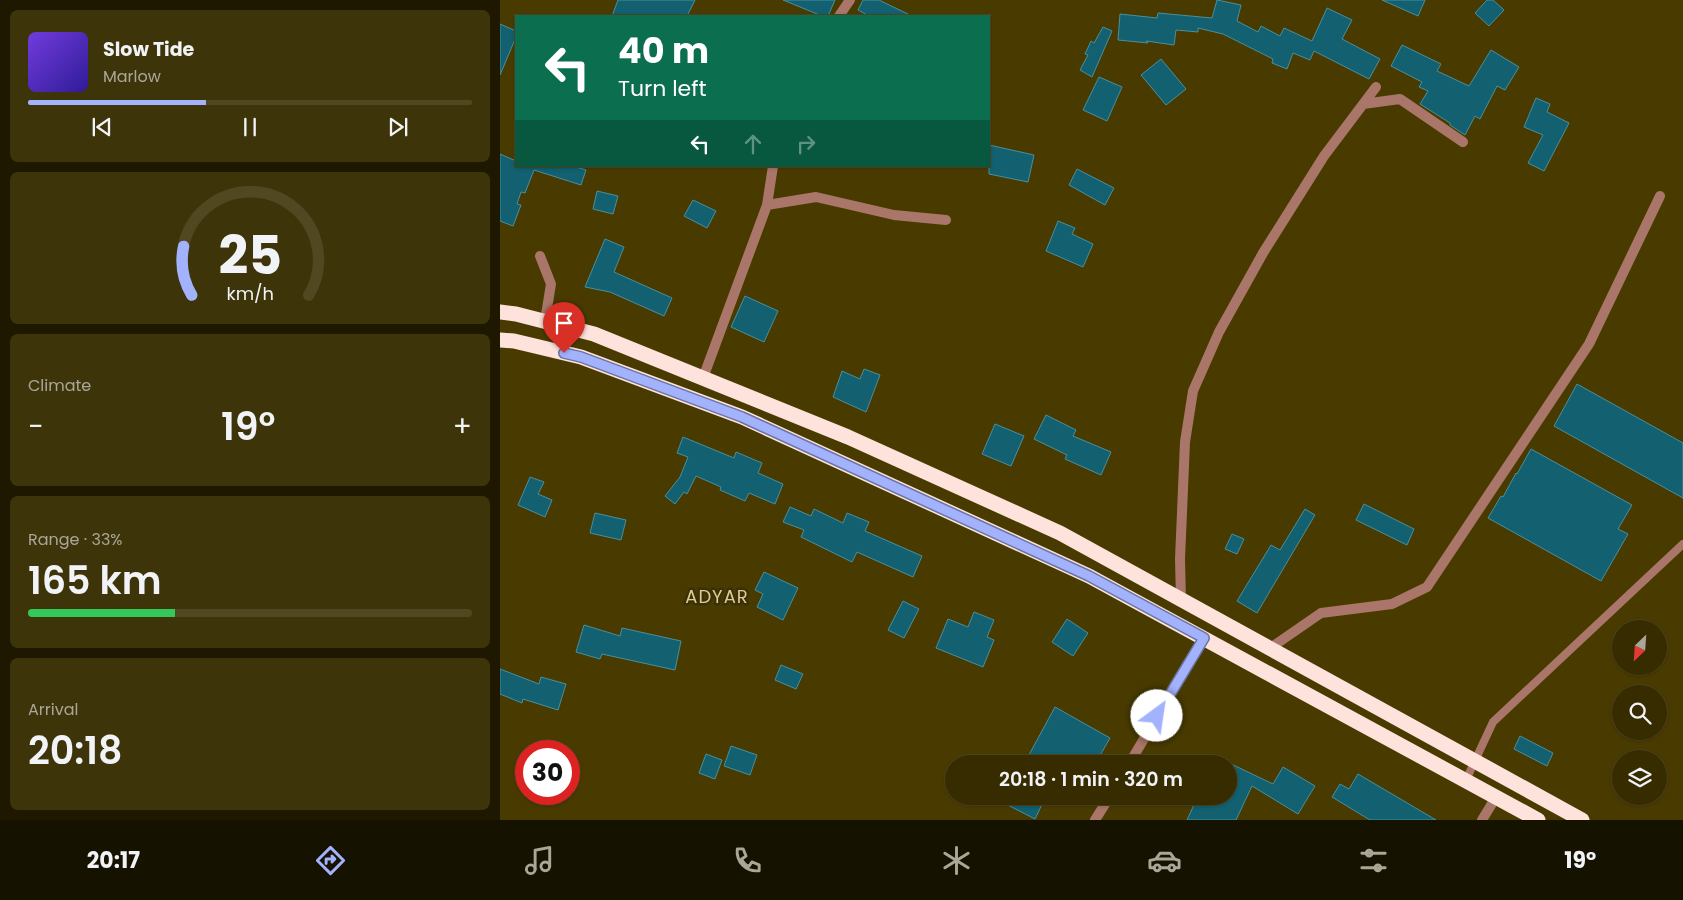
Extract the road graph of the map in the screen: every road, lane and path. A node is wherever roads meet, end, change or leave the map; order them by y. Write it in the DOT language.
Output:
graph roads {
  1 [pos="850,0"];
  2 [pos="840,15"];
  3 [pos="1376,86"];
  4 [pos="1363,104"];
  5 [pos="1463,142"];
  6 [pos="773,167"];
  7 [pos="1660,196"];
  8 [pos="767,205"];
  9 [pos="946,220"];
  10 [pos="540,256"];
  11 [pos="500,312"];
  12 [pos="545,321"];
  13 [pos="500,340"];
  14 [pos="703,378"];
  15 [pos="1683,544"];
  16 [pos="1182,601"];
  17 [pos="1204,638"];
  18 [pos="1269,649"];
  19 [pos="1134,755"];
  20 [pos="1474,761"];
  21 [pos="1466,780"];
  22 [pos="1496,797"];
  23 [pos="1104,805"];
  24 [pos="1095,820"];
  25 [pos="1482,820"];
  26 [pos="1538,820"];
  27 [pos="1582,820"];
  1 -- 2 [label="street"];
  3 -- 4 [label="street"];
  4 -- 5 [label="street"];
  4 -- 16 [label="street"];
  6 -- 8 [label="street"];
  7 -- 18 [label="street"];
  8 -- 9 [label="street"];
  8 -- 14 [label="street"];
  10 -- 12 [label="street"];
  11 -- 12 [label="highway"];
  12 -- 14 [label="highway"];
  13 -- 17 [label="highway"];
  14 -- 16 [label="highway"];
  15 -- 20 [label="lane"];
  16 -- 18 [label="highway"];
  17 -- 19 [label="street"];
  17 -- 21 [label="highway"];
  18 -- 20 [label="highway"];
  20 -- 21 [label="lane"];
  20 -- 27 [label="highway"];
  21 -- 22 [label="highway"];
  22 -- 25 [label="street"];
  22 -- 26 [label="highway"];
  23 -- 24 [label="street"];
}
